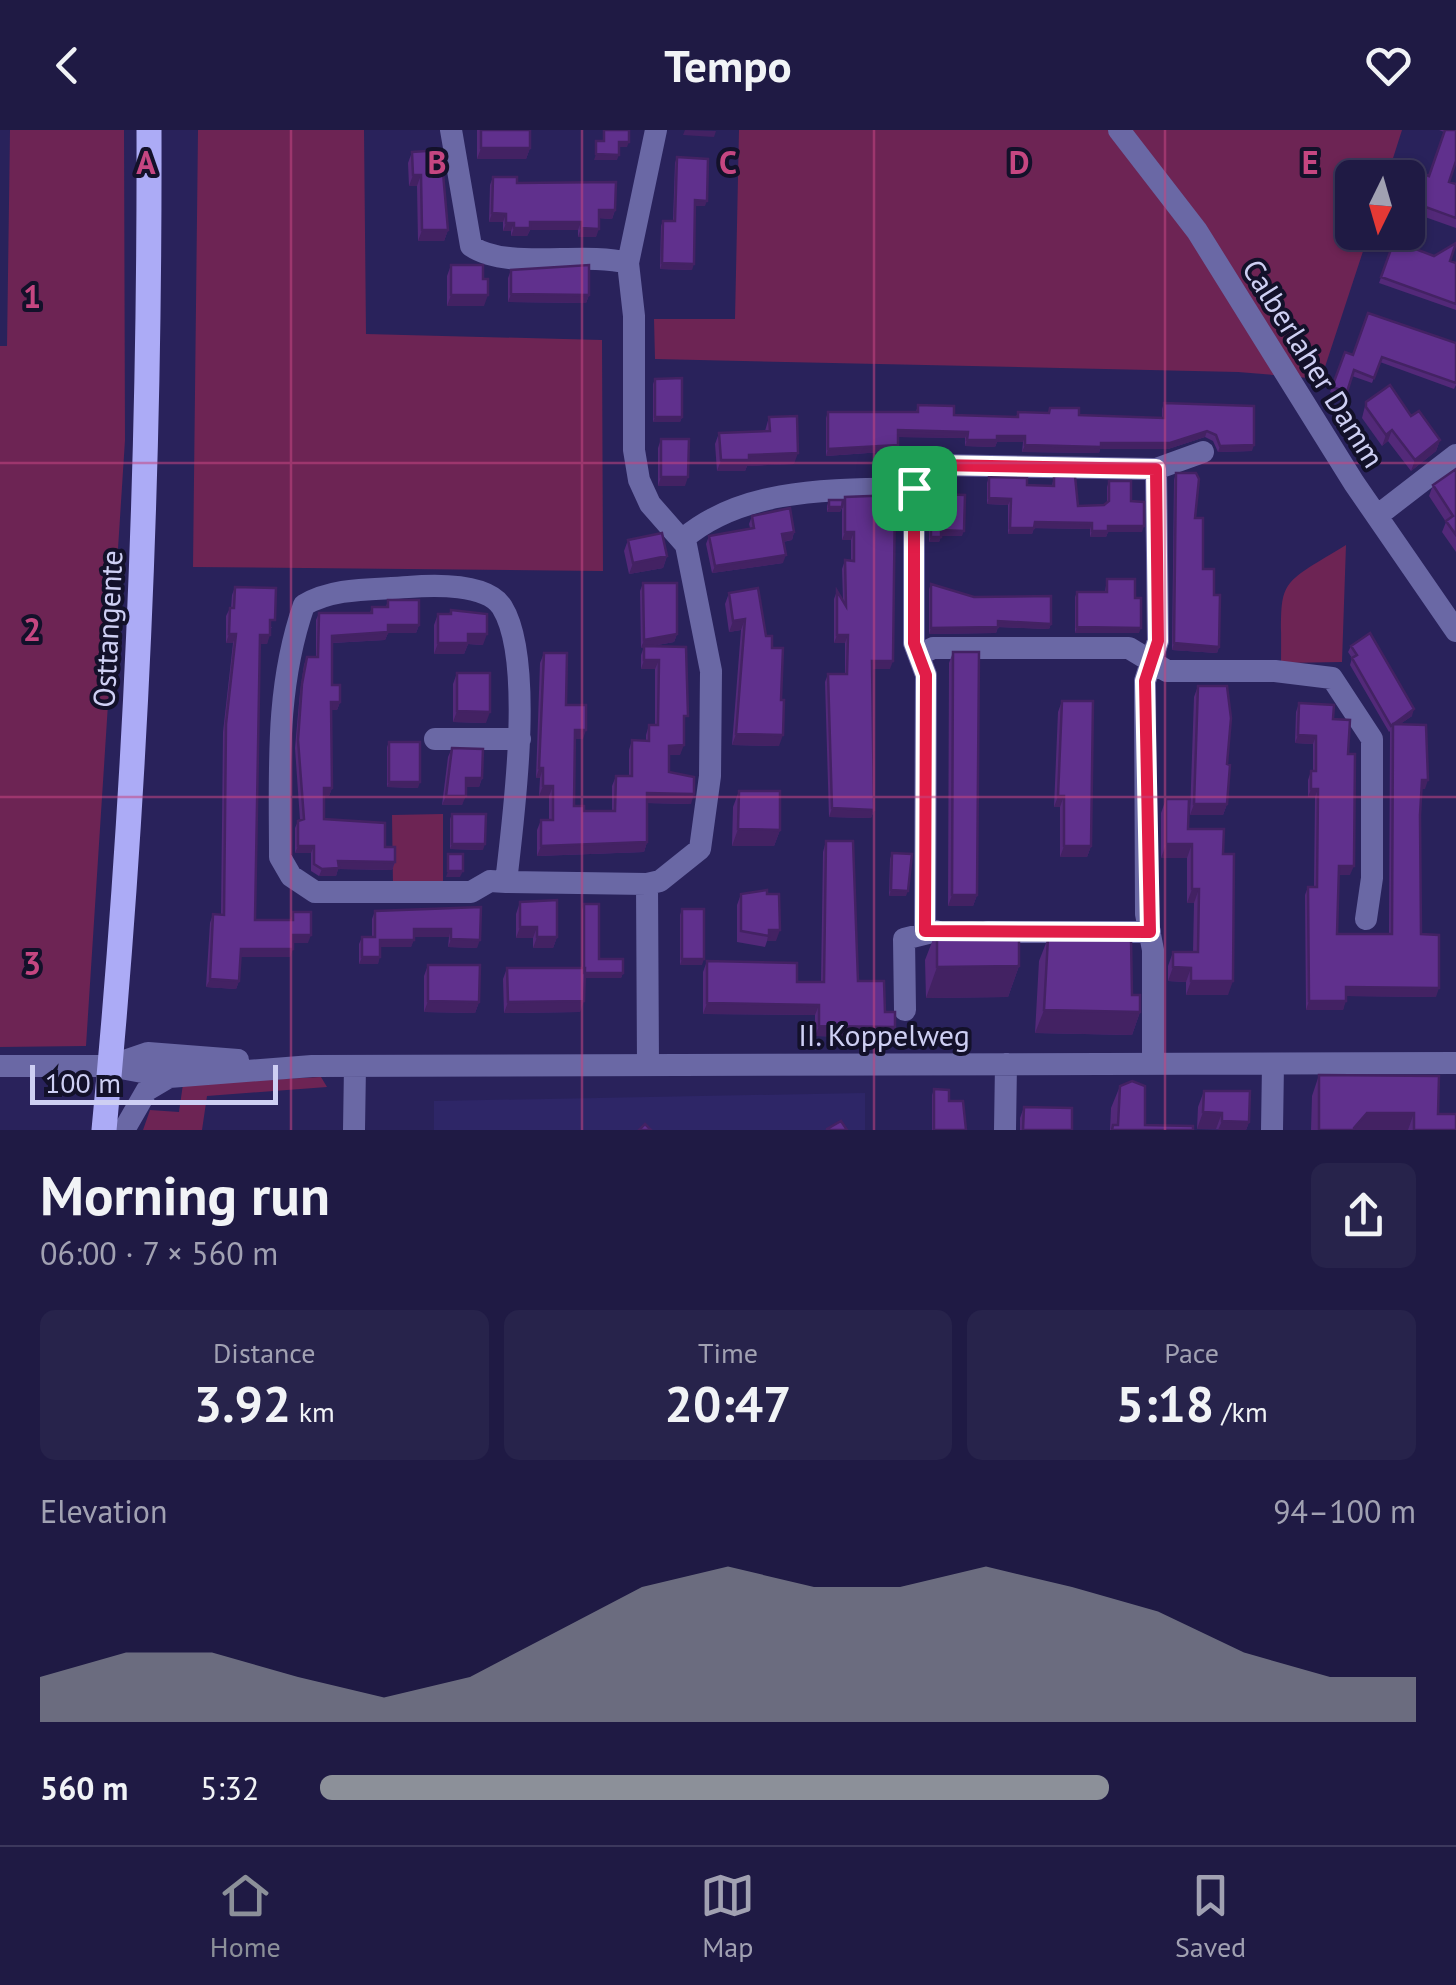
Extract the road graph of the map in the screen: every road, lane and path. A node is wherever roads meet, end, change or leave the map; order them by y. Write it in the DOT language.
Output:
graph roads {
  1 [pos="149,130"];
  2 [pos="451,130"];
  3 [pos="656,130"];
  4 [pos="1119,130"];
  5 [pos="628,263"];
  6 [pos="1202,452"];
  7 [pos="1456,455"];
  8 [pos="1156,469"];
  9 [pos="914,488"];
  10 [pos="1376,516"];
  11 [pos="683,540"];
  12 [pos="1456,631"];
  13 [pos="919,654"];
  14 [pos="1148,661"];
  15 [pos="435,739"];
  16 [pos="520,739"];
  17 [pos="506,882"];
  18 [pos="647,884"];
  19 [pos="1366,918"];
  20 [pos="925,931"];
  21 [pos="1150,932"];
  22 [pos="905,1010"];
  23 [pos="112,1028"];
  24 [pos="148,1053"];
  25 [pos="1456,1063"];
  26 [pos="1006,1064"];
  27 [pos="1153,1064"];
  28 [pos="1272,1064"];
  29 [pos="648,1065"];
  30 [pos="0,1066"];
  31 [pos="110,1066"];
  32 [pos="312,1066"];
  33 [pos="355,1066"];
  34 [pos="169,1077"];
  35 [pos="104,1130"];
  36 [pos="124,1130"];
  37 [pos="354,1130"];
  38 [pos="1005,1130"];
  39 [pos="1272,1130"];
  1 -- 23 [label="main road, Osttangente"];
  2 -- 5 [label="street"];
  3 -- 5 [label="street"];
  4 -- 10 [label="street, Calberlaher Damm"];
  5 -- 11 [label="street"];
  6 -- 8 [label="street"];
  7 -- 10 [label="street"];
  8 -- 9 [label="street"];
  8 -- 14 [label="street"];
  9 -- 11 [label="street"];
  9 -- 13 [label="street"];
  10 -- 12 [label="street, Calberlaher Damm"];
  11 -- 18 [label="street"];
  13 -- 14 [label="street"];
  13 -- 20 [label="street"];
  14 -- 19 [label="street"];
  14 -- 21 [label="street"];
  15 -- 16 [label="street"];
  16 -- 17 [label="street"];
  16 -- 17 [label="street"];
  17 -- 18 [label="street"];
  18 -- 29 [label="street"];
  20 -- 21 [label="street"];
  20 -- 22 [label="street"];
  21 -- 27 [label="street"];
  23 -- 24 [label="street"];
  23 -- 31 [label="main road, Osttangente"];
  24 -- 31 [label="street, II. Koppelweg"];
  24 -- 32 [label="street, II. Koppelweg"];
  25 -- 28 [label="street, II. Koppelweg"];
  26 -- 27 [label="street, II. Koppelweg"];
  26 -- 29 [label="street, II. Koppelweg"];
  26 -- 38 [label="street"];
  27 -- 28 [label="street, II. Koppelweg"];
  28 -- 39 [label="street"];
  29 -- 33 [label="street, II. Koppelweg"];
  30 -- 31 [label="street, II. Koppelweg"];
  31 -- 34 [label="street, II. Koppelweg"];
  31 -- 35 [label="main road, Osttangente"];
  32 -- 33 [label="street, II. Koppelweg"];
  32 -- 34 [label="street, II. Koppelweg"];
  33 -- 37 [label="street"];
  34 -- 36 [label="street"];
}
